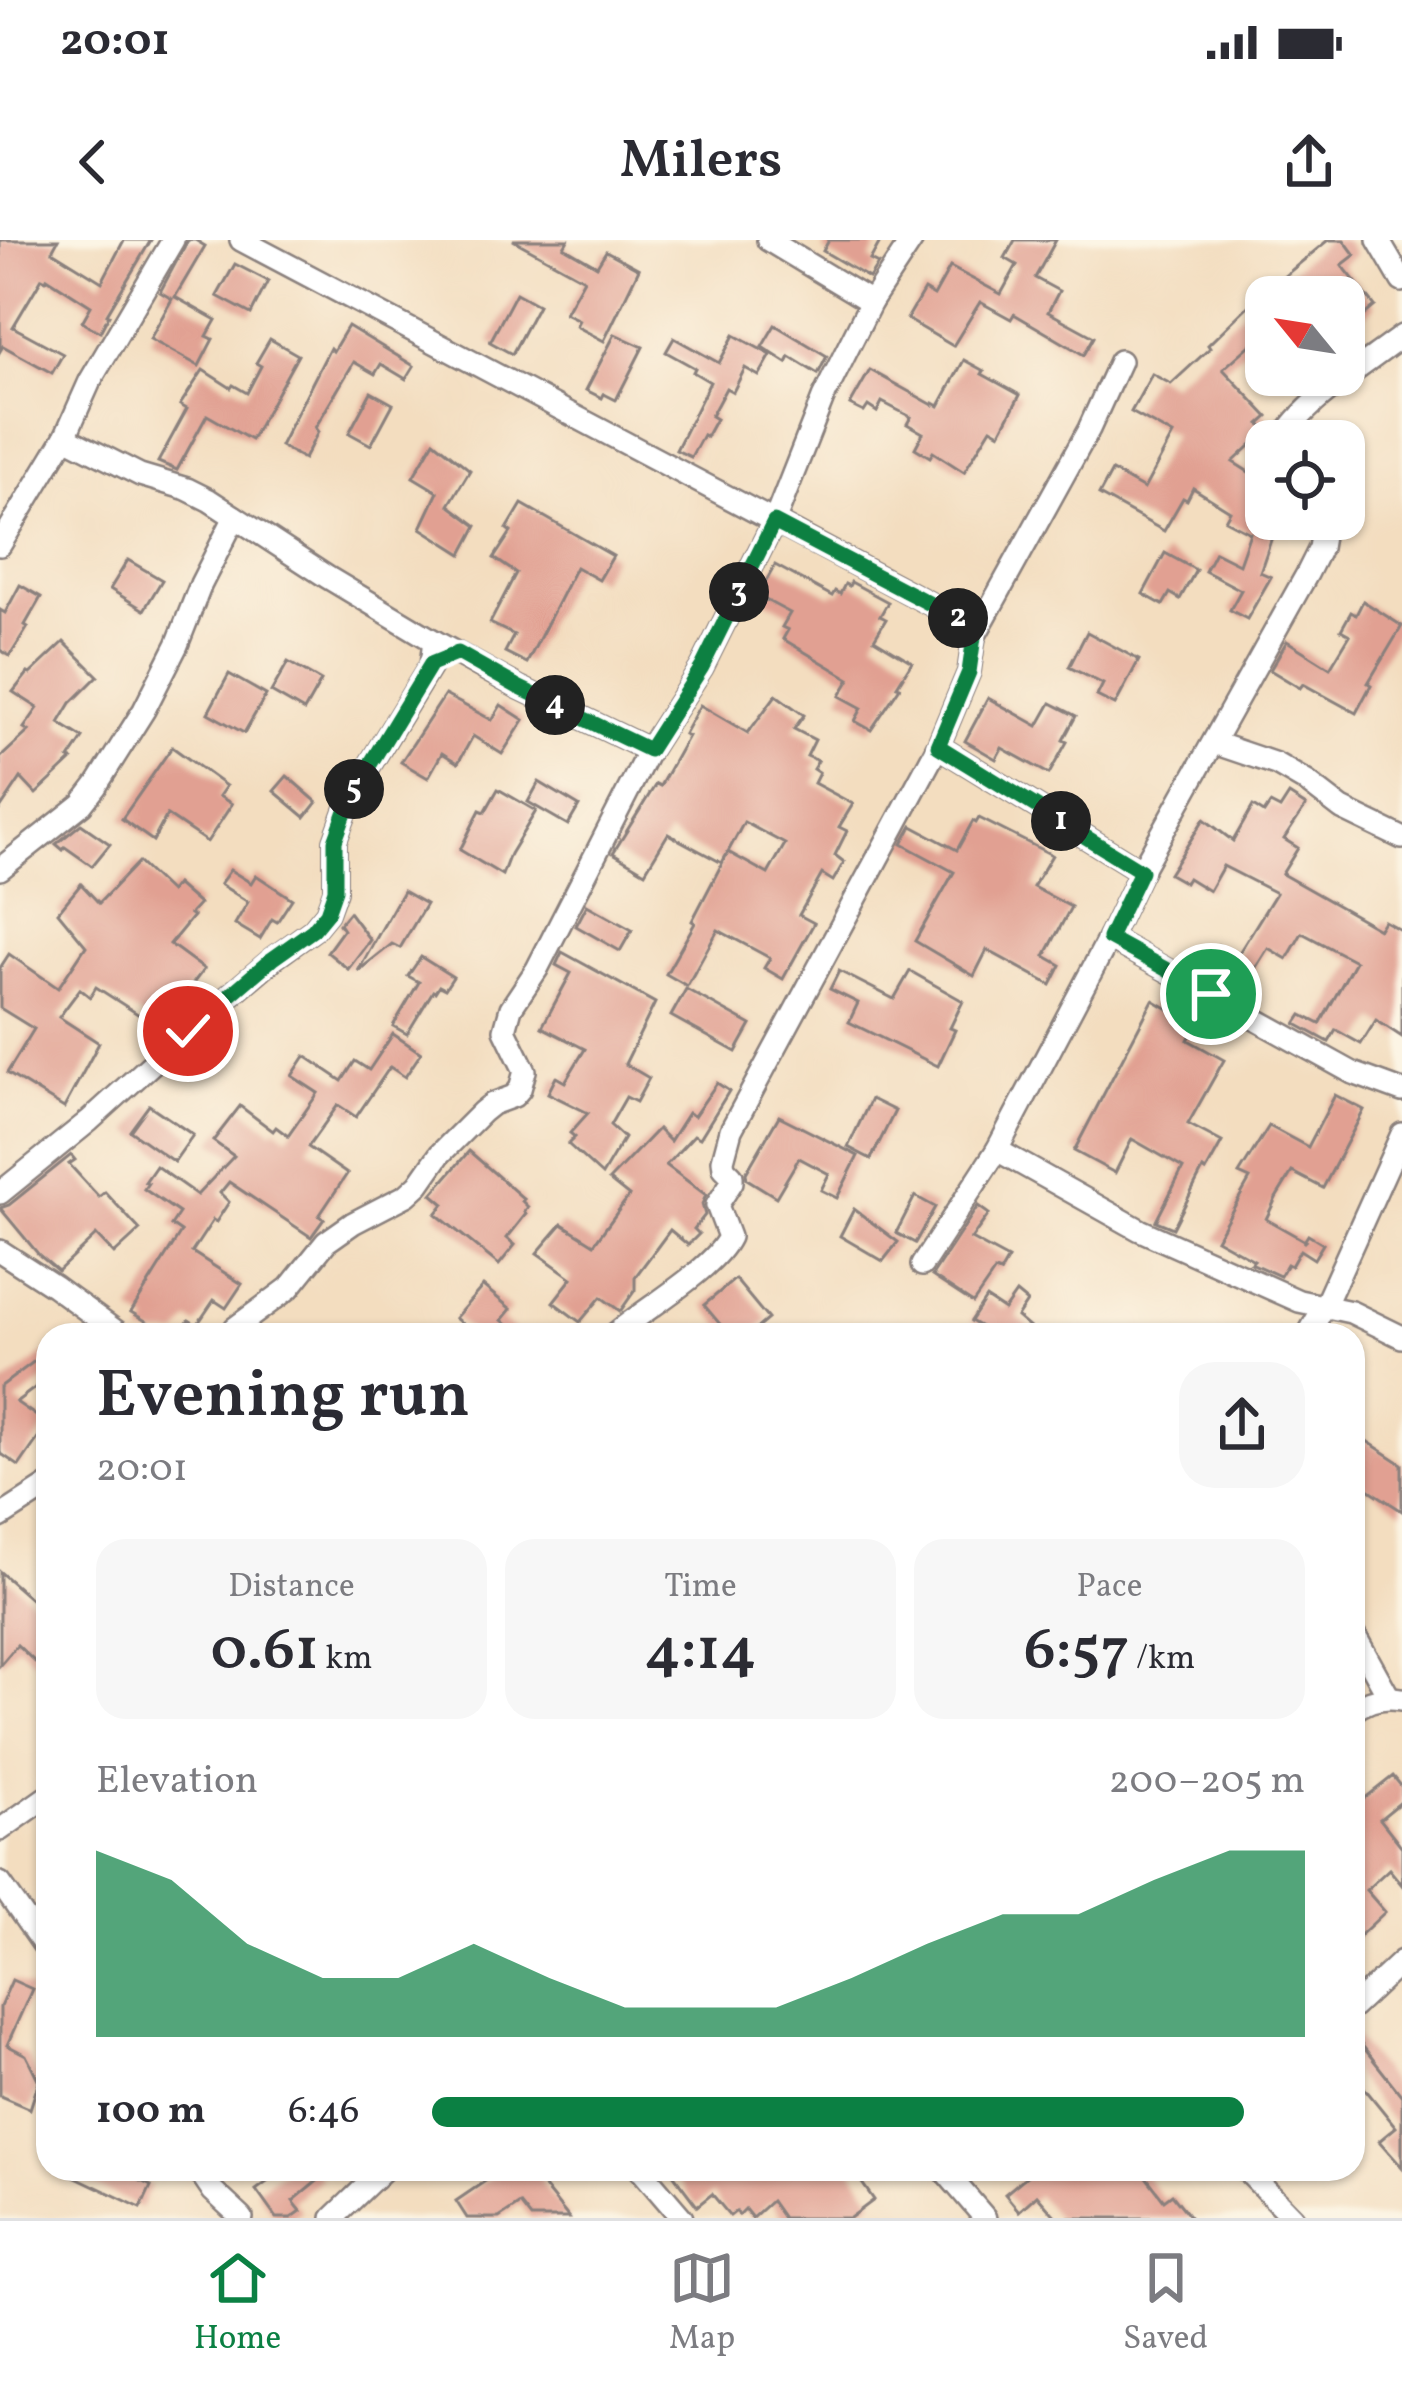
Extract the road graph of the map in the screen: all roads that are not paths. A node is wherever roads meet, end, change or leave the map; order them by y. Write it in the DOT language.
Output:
graph roads {
  1 [pos="173,240"];
  2 [pos="241,240"];
  3 [pos="768,240"];
  4 [pos="912,240"];
  5 [pos="1378,240"];
  6 [pos="1402,281"];
  7 [pos="871,302"];
  8 [pos="1402,336"];
  9 [pos="1120,361"];
  10 [pos="1297,420"];
  11 [pos="65,437"];
  12 [pos="235,517"];
  13 [pos="774,522"];
  14 [pos="1321,540"];
  15 [pos="0,545"];
  16 [pos="974,637"];
  17 [pos="434,641"];
  18 [pos="458,653"];
  19 [pos="431,664"];
  20 [pos="1214,742"];
  21 [pos="938,746"];
  22 [pos="649,750"];
  23 [pos="1402,838"];
  24 [pos="0,868"];
  25 [pos="1141,871"];
  26 [pos="1109,938"];
  27 [pos="1402,1090"];
  28 [pos="1402,1134"];
  29 [pos="997,1150"];
  30 [pos="0,1193"];
  31 [pos="0,1251"];
  32 [pos="922,1264"];
  33 [pos="1325,1305"];
  34 [pos="105,1323"];
  35 [pos="242,1323"];
  36 [pos="630,1323"];
  37 [pos="1315,1323"];
  38 [pos="1402,1337"];
  39 [pos="36,1494"];
  40 [pos="0,1517"];
  41 [pos="1365,1650"];
  42 [pos="1396,1698"];
  43 [pos="1365,1702"];
  44 [pos="36,1804"];
  45 [pos="0,1830"];
  46 [pos="0,1883"];
  47 [pos="36,1935"];
  48 [pos="1402,1960"];
  49 [pos="1365,1995"];
  50 [pos="206,2181"];
  51 [pos="372,2181"];
  52 [pos="650,2181"];
  53 [pos="954,2181"];
  54 [pos="1257,2181"];
  55 [pos="242,2218"];
  56 [pos="333,2218"];
  57 [pos="682,2218"];
  58 [pos="985,2218"];
  59 [pos="1292,2218"];
  1 -- 11 [label="street"];
  2 -- 13 [label="street"];
  3 -- 7 [label="street"];
  4 -- 7 [label="street"];
  5 -- 6 [label="street"];
  7 -- 13 [label="street"];
  8 -- 10 [label="street"];
  9 -- 16 [label="street"];
  11 -- 12 [label="street"];
  11 -- 15 [label="street"];
  12 -- 17 [label="street"];
  12 -- 24 [label="street"];
  13 -- 16 [label="street"];
  13 -- 22 [label="street"];
  14 -- 20 [label="street"];
  16 -- 21 [label="street"];
  17 -- 18 [label="street"];
  17 -- 19 [label="street"];
  18 -- 19 [label="street"];
  18 -- 22 [label="street"];
  19 -- 30 [label="street"];
  20 -- 23 [label="street"];
  20 -- 25 [label="street"];
  21 -- 25 [label="street"];
  21 -- 36 [label="street"];
  22 -- 35 [label="street"];
  25 -- 26 [label="street"];
  26 -- 27 [label="street"];
  26 -- 29 [label="street"];
  28 -- 33 [label="street"];
  29 -- 32 [label="street"];
  29 -- 33 [label="street"];
  31 -- 34 [label="street"];
  33 -- 37 [label="street"];
  33 -- 38 [label="street"];
  39 -- 40 [label="street"];
  41 -- 42 [label="street"];
  42 -- 43 [label="street"];
  44 -- 45 [label="street"];
  46 -- 47 [label="street"];
  48 -- 49 [label="street"];
  50 -- 55 [label="street"];
  51 -- 56 [label="street"];
  52 -- 57 [label="street"];
  53 -- 58 [label="street"];
  54 -- 59 [label="street"];
}
